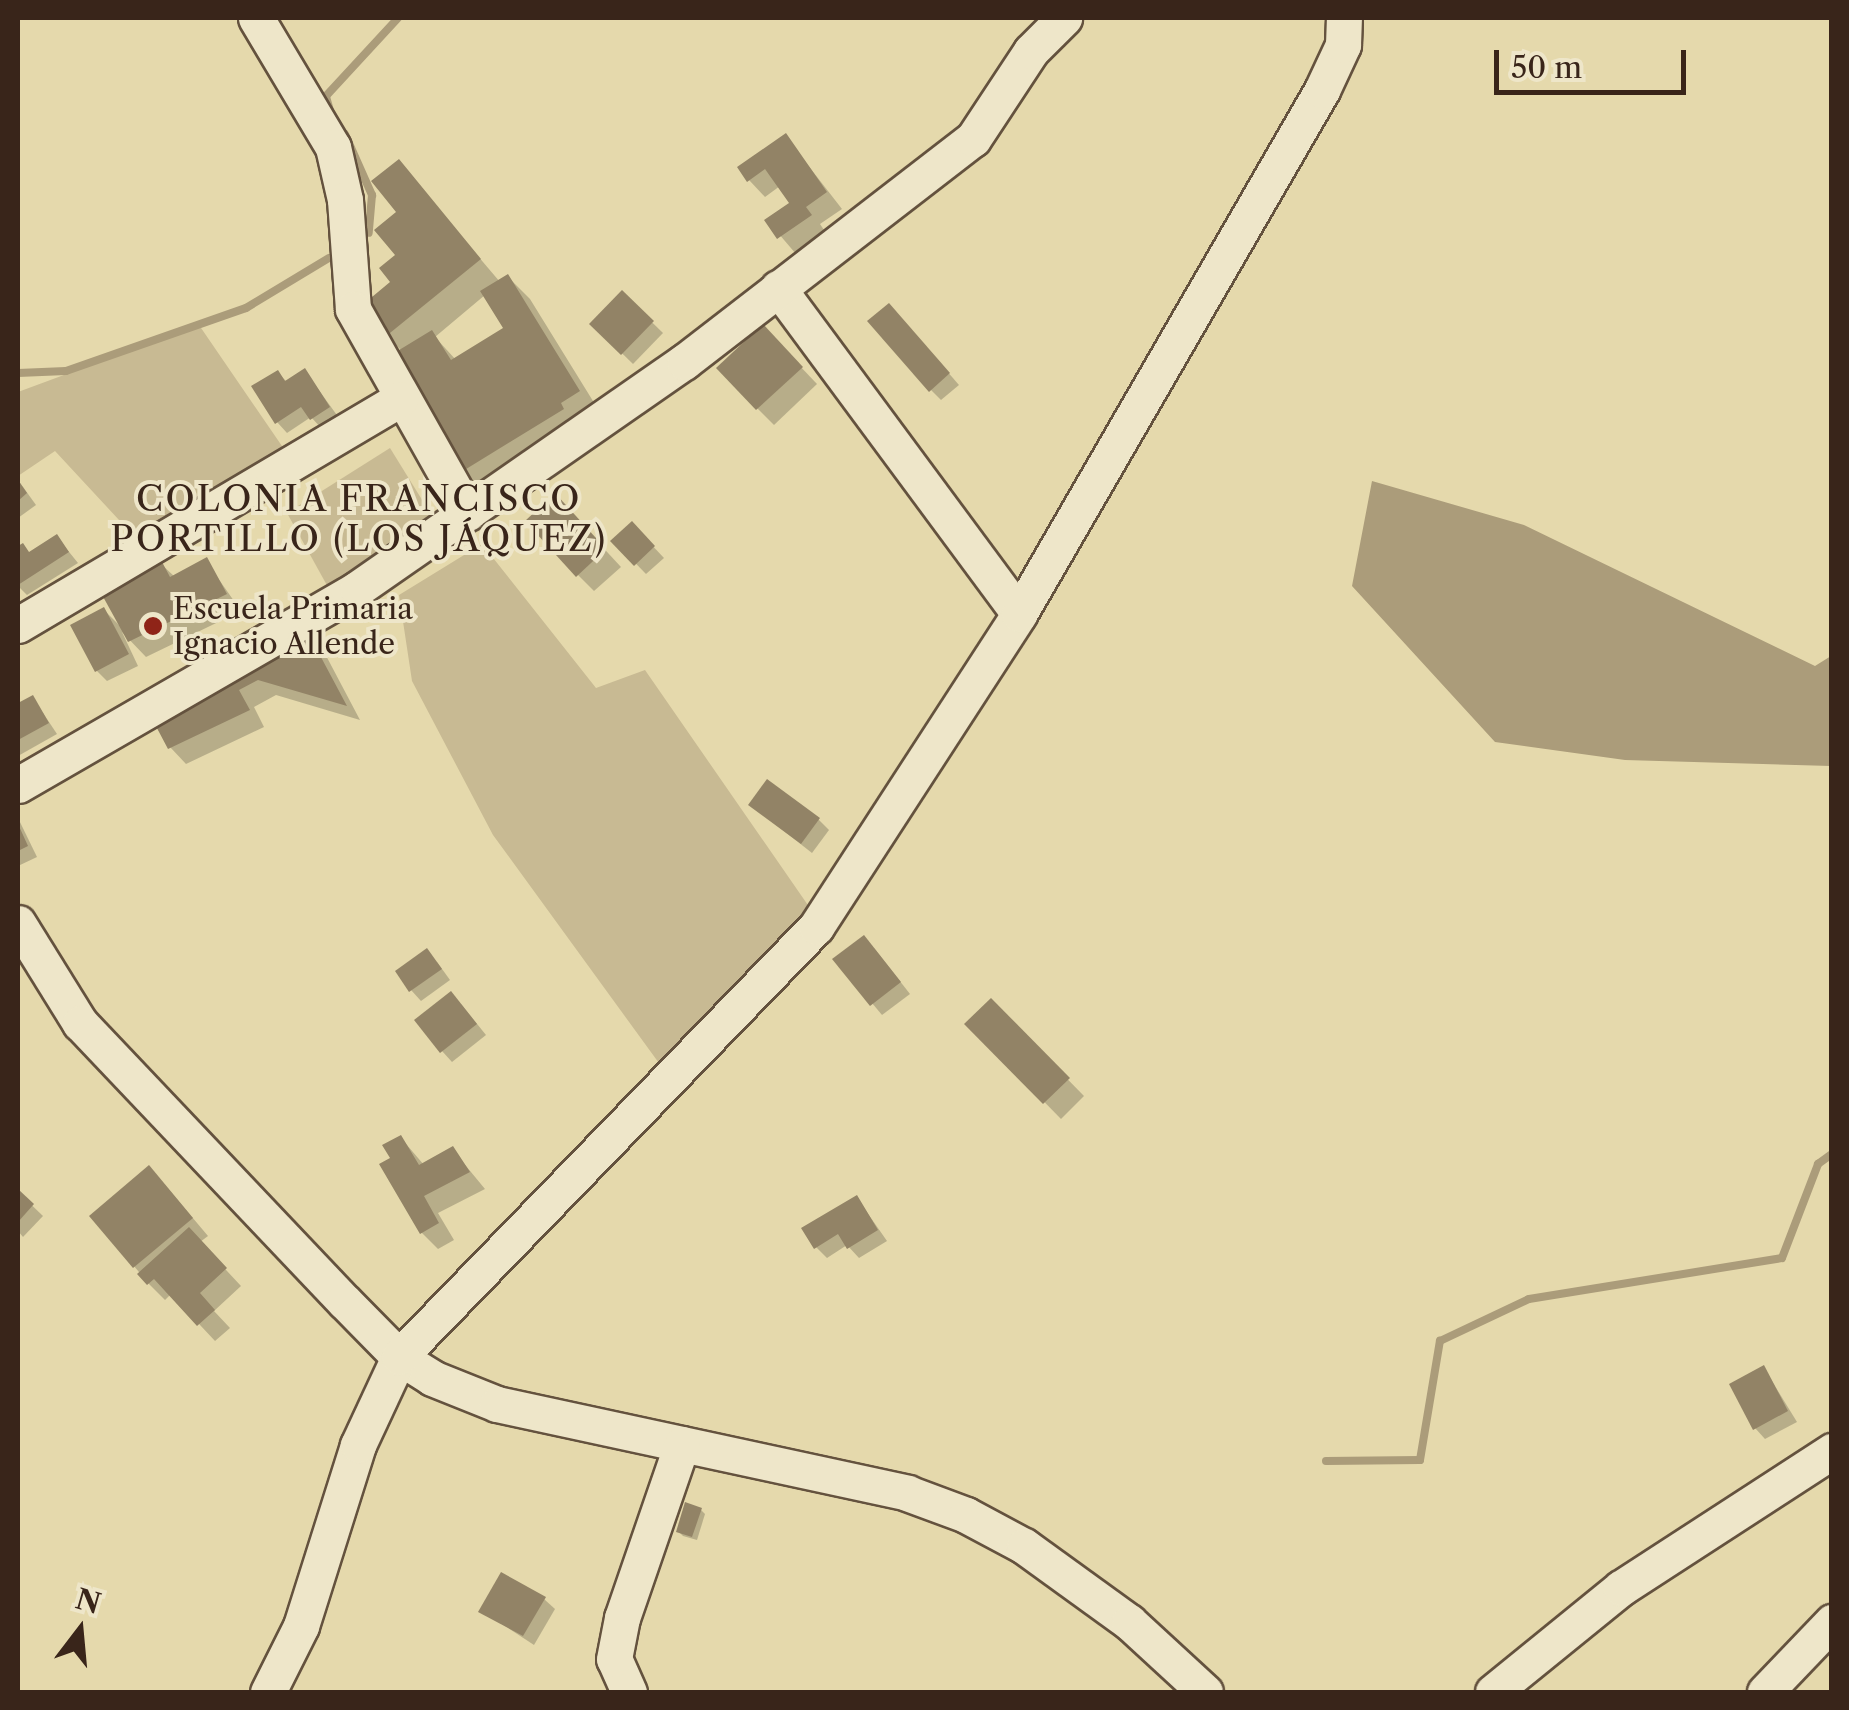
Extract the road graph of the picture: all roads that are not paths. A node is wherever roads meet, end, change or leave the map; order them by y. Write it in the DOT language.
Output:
graph roads {
  1 [pos="256,18"];
  2 [pos="1064,18"];
  3 [pos="1344,18"];
  4 [pos="778,288"];
  5 [pos="400,399"];
  6 [pos="468,513"];
  7 [pos="1019,614"];
  8 [pos="18,625"];
  9 [pos="18,785"];
  10 [pos="18,924"];
  11 [pos="399,1356"];
  12 [pos="682,1444"];
  13 [pos="1832,1451"];
  14 [pos="1832,1622"];
  15 [pos="268,1692"];
  16 [pos="629,1692"];
  17 [pos="1205,1692"];
  18 [pos="1493,1692"];
  19 [pos="1765,1692"];
  1 -- 5 [label="street"];
  2 -- 4 [label="street"];
  3 -- 7 [label="street"];
  4 -- 6 [label="street"];
  4 -- 7 [label="street"];
  5 -- 6 [label="street"];
  5 -- 8 [label="street"];
  6 -- 9 [label="street"];
  7 -- 11 [label="street"];
  10 -- 11 [label="street"];
  11 -- 12 [label="street"];
  11 -- 15 [label="street"];
  12 -- 16 [label="street"];
  12 -- 17 [label="street"];
  13 -- 18 [label="street"];
  14 -- 19 [label="street"];
}
